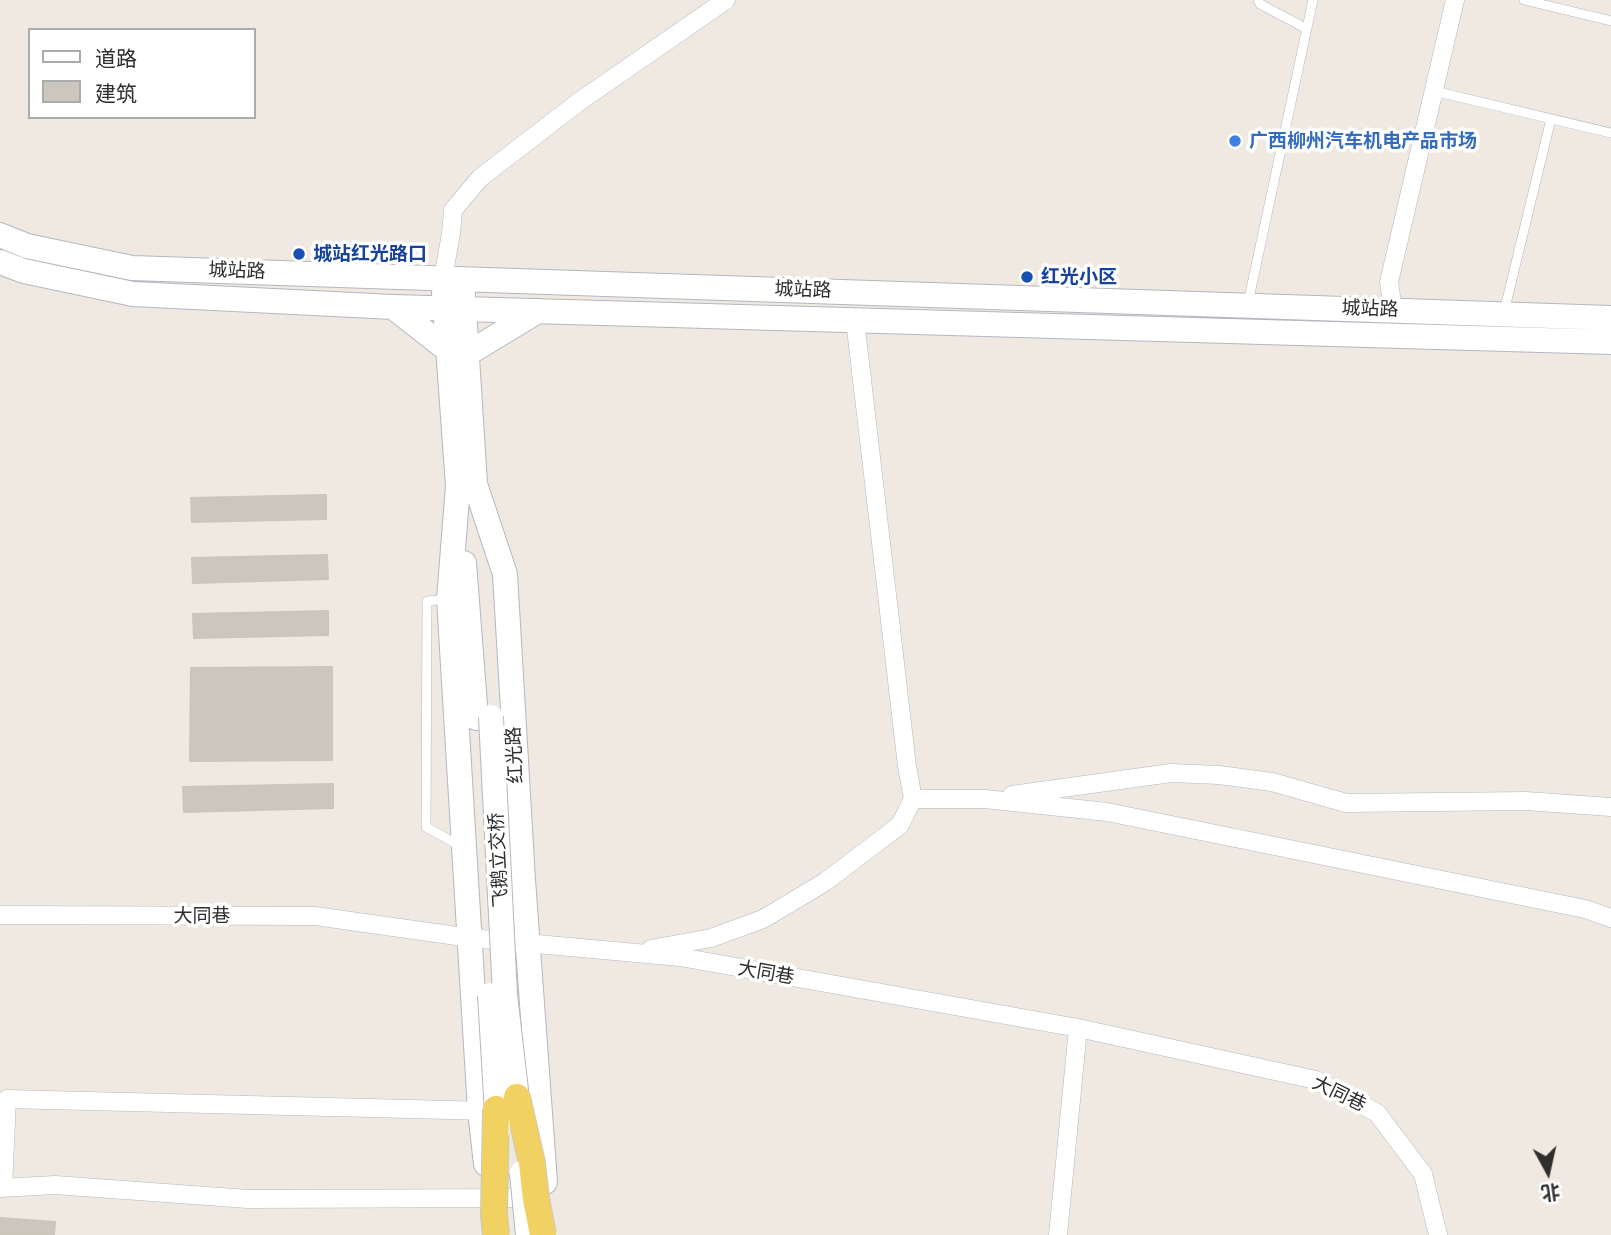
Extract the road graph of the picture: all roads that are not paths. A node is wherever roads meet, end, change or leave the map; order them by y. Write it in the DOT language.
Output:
graph roads {
  1 [pos="726,0"];
  2 [pos="1258,0"];
  3 [pos="1313,0"];
  4 [pos="1455,0"];
  5 [pos="1524,0"];
  6 [pos="1611,21"];
  7 [pos="1307,29"];
  8 [pos="1434,91"];
  9 [pos="1551,119"];
  10 [pos="1611,132"];
  11 [pos="0,235"];
  12 [pos="0,261"];
  13 [pos="452,278"];
  14 [pos="1248,305"];
  15 [pos="393,307"];
  16 [pos="454,309"];
  17 [pos="1393,310"];
  18 [pos="539,311"];
  19 [pos="1504,314"];
  20 [pos="1611,318"];
  21 [pos="855,320"];
  22 [pos="1611,342"];
  23 [pos="458,352"];
  24 [pos="467,485"];
  25 [pos="449,599"];
  26 [pos="913,799"];
  27 [pos="985,799"];
  28 [pos="1611,807"];
  29 [pos="464,849"];
  30 [pos="0,915"];
  31 [pos="1611,918"];
  32 [pos="471,938"];
  33 [pos="527,944"];
  34 [pos="627,953"];
  35 [pos="1078,1028"];
  36 [pos="498,1106"];
  37 [pos="539,1113"];
  38 [pos="2,1188"];
  39 [pos="489,1199"];
  40 [pos="545,1227"];
  41 [pos="494,1235"];
  42 [pos="508,1235"];
  43 [pos="1058,1235"];
  44 [pos="1438,1235"];
  1 -- 13 [label="street"];
  2 -- 7 [label="lane"];
  3 -- 7 [label="lane"];
  4 -- 8 [label="street"];
  5 -- 6 [label="lane"];
  7 -- 14 [label="lane"];
  8 -- 9 [label="lane"];
  8 -- 17 [label="street"];
  9 -- 10 [label="lane"];
  9 -- 19 [label="lane"];
  11 -- 13 [label="main road, 城站路"];
  12 -- 15 [label="main road, 城站路"];
  13 -- 14 [label="main road, 城站路"];
  13 -- 16 [label="main road, 红光路"];
  14 -- 17 [label="main road, 城站路"];
  15 -- 16 [label="main road, 城站路"];
  15 -- 23 [label="main road"];
  16 -- 18 [label="main road, 城站路"];
  16 -- 23 [label="main road, 红光路"];
  17 -- 19 [label="main road, 城站路"];
  18 -- 21 [label="main road, 城站路"];
  18 -- 23 [label="main road"];
  19 -- 20 [label="main road, 城站路"];
  21 -- 22 [label="main road, 城站路"];
  21 -- 26 [label="street"];
  23 -- 24 [label="main road, 红光路"];
  24 -- 25 [label="main road, 红光路"];
  24 -- 33 [label="main road, 红光路"];
  24 -- 36 [label="main road, 飞鹅立交桥, bridge"];
  25 -- 29 [label="main road, 红光路"];
  25 -- 29 [label="lane"];
  26 -- 27 [label="street"];
  26 -- 34 [label="street"];
  27 -- 28 [label="street"];
  27 -- 31 [label="street"];
  29 -- 32 [label="main road, 红光路"];
  30 -- 32 [label="street, 大同巷"];
  32 -- 33 [label="street, 大同巷"];
  32 -- 36 [label="main road, 红光路"];
  33 -- 34 [label="street, 大同巷"];
  33 -- 37 [label="main road, 红光路"];
  34 -- 35 [label="street, 大同巷"];
  35 -- 43 [label="street"];
  35 -- 44 [label="street, 大同巷"];
  36 -- 37 [label="street"];
  36 -- 38 [label="street"];
  36 -- 39 [label="main road, 红光路"];
  36 -- 40 [label="main road, bridge"];
  36 -- 41 [label="main road, bridge"];
  36 -- 42 [label="main road, 飞鹅立交桥, bridge"];
  37 -- 40 [label="main road, 红光路"];
  38 -- 39 [label="street"];
  39 -- 40 [label="street"];
  39 -- 41 [label="main road, 红光路"];
}
